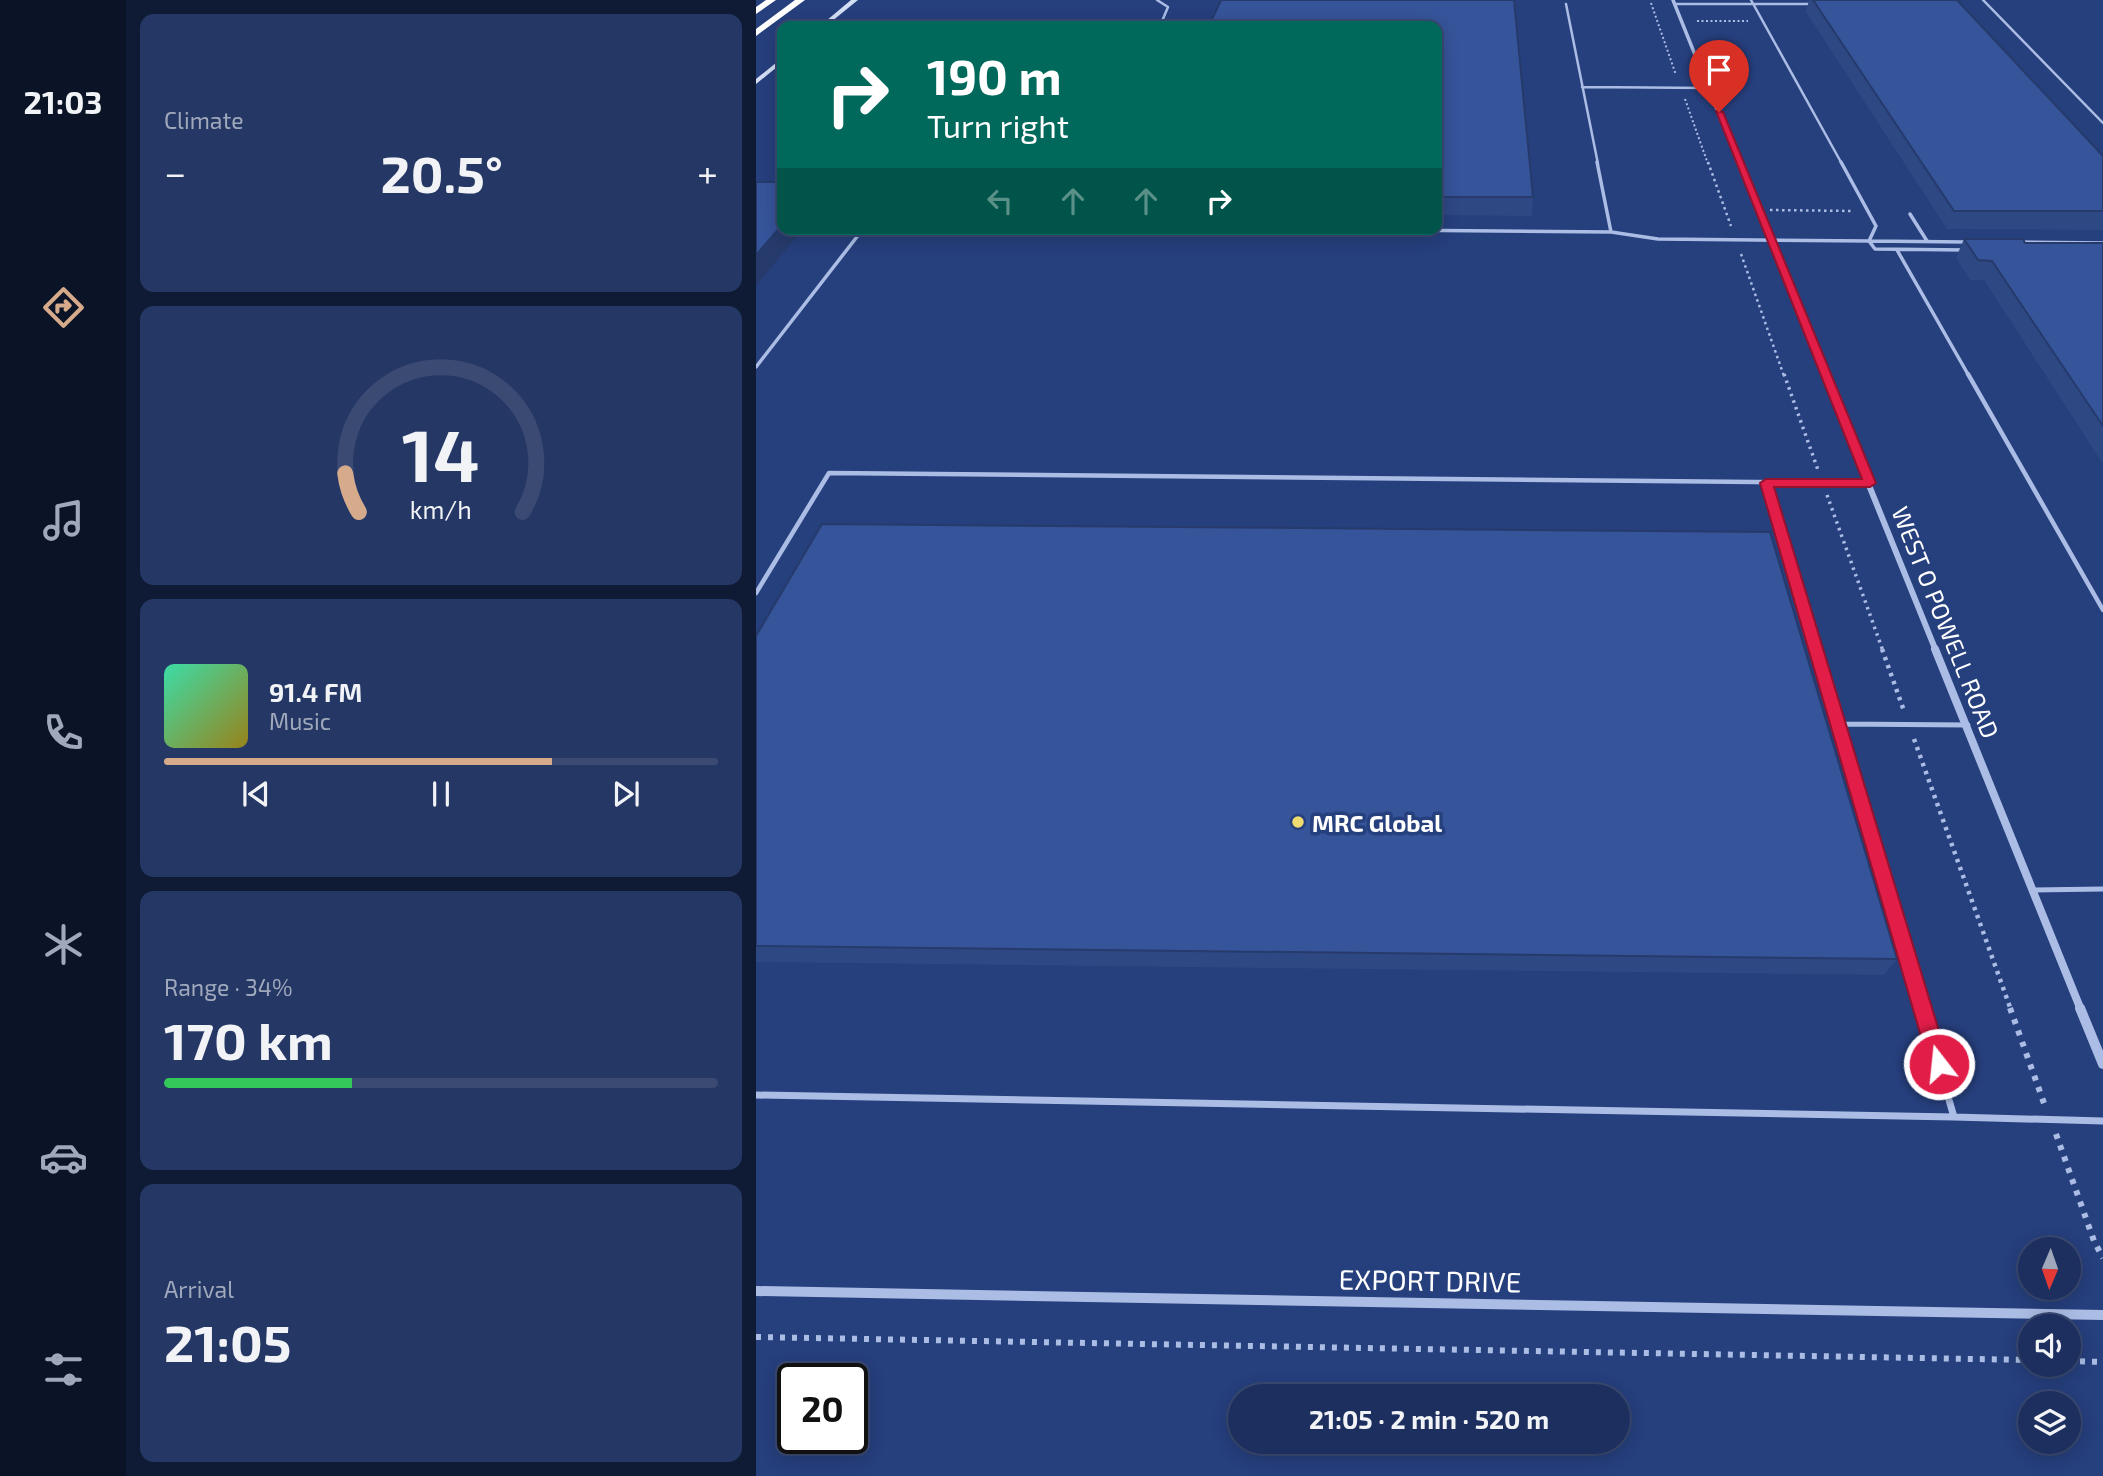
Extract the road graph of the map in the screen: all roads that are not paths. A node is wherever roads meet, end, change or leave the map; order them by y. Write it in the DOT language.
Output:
graph roads {
  1 [pos="772,0"];
  2 [pos="801,0"];
  3 [pos="855,0"];
  4 [pos="1157,0"];
  5 [pos="1751,0"];
  6 [pos="1983,0"];
  7 [pos="1674,2"];
  8 [pos="1566,4"];
  9 [pos="1753,4"];
  10 [pos="1821,4"];
  11 [pos="756,11"];
  12 [pos="829,21"];
  13 [pos="1162,21"];
  14 [pos="756,33"];
  15 [pos="777,64"];
  16 [pos="756,82"];
  17 [pos="1582,87"];
  18 [pos="1709,88"];
  19 [pos="2103,123"];
  20 [pos="1910,214"];
  21 [pos="1442,231"];
  22 [pos="1611,232"];
  23 [pos="858,235"];
  24 [pos="1770,239"];
  25 [pos="1869,241"];
  26 [pos="1927,241"];
  27 [pos="1967,242"];
  28 [pos="2008,242"];
  29 [pos="2103,243"];
  30 [pos="1897,250"];
  31 [pos="1966,250"];
  32 [pos="756,367"];
  33 [pos="1766,483"];
  34 [pos="1870,483"];
  35 [pos="756,593"];
  36 [pos="2103,610"];
  37 [pos="1840,724"];
  38 [pos="1968,725"];
  39 [pos="2033,890"];
  40 [pos="2103,890"];
  41 [pos="2094,1041"];
  42 [pos="2103,1042"];
  43 [pos="2103,1064"];
  44 [pos="756,1095"];
  45 [pos="1954,1117"];
  46 [pos="2103,1121"];
  47 [pos="756,1291"];
  48 [pos="2103,1315"];
  1 -- 11 [label="highway"];
  2 -- 14 [label="highway"];
  3 -- 12 [label="main road"];
  4 -- 13 [label="lane"];
  5 -- 9 [label="lane"];
  6 -- 19 [label="lane"];
  7 -- 9 [label="lane"];
  7 -- 18 [label="street, WEST O POWELL ROAD"];
  8 -- 17 [label="lane"];
  9 -- 10 [label="lane"];
  9 -- 25 [label="lane"];
  15 -- 16 [label="main road"];
  17 -- 18 [label="lane"];
  17 -- 22 [label="lane"];
  18 -- 24 [label="street, WEST O POWELL ROAD"];
  20 -- 26 [label="lane"];
  21 -- 22 [label="lane"];
  22 -- 24 [label="lane"];
  23 -- 32 [label="lane"];
  24 -- 25 [label="lane"];
  24 -- 34 [label="street, WEST O POWELL ROAD"];
  25 -- 26 [label="lane"];
  25 -- 30 [label="lane"];
  26 -- 27 [label="lane"];
  28 -- 29 [label="lane"];
  30 -- 31 [label="lane"];
  30 -- 36 [label="lane"];
  33 -- 34 [label="lane"];
  33 -- 35 [label="lane"];
  33 -- 37 [label="lane"];
  34 -- 38 [label="street, WEST O POWELL ROAD"];
  37 -- 38 [label="lane"];
  37 -- 45 [label="lane"];
  38 -- 39 [label="street, WEST O POWELL ROAD"];
  39 -- 40 [label="lane"];
  39 -- 41 [label="street, WEST O POWELL ROAD"];
  41 -- 42 [label="lane"];
  41 -- 43 [label="street, WEST O POWELL ROAD"];
  44 -- 45 [label="lane"];
  45 -- 46 [label="lane"];
  47 -- 48 [label="street, EXPORT DRIVE"];
}
